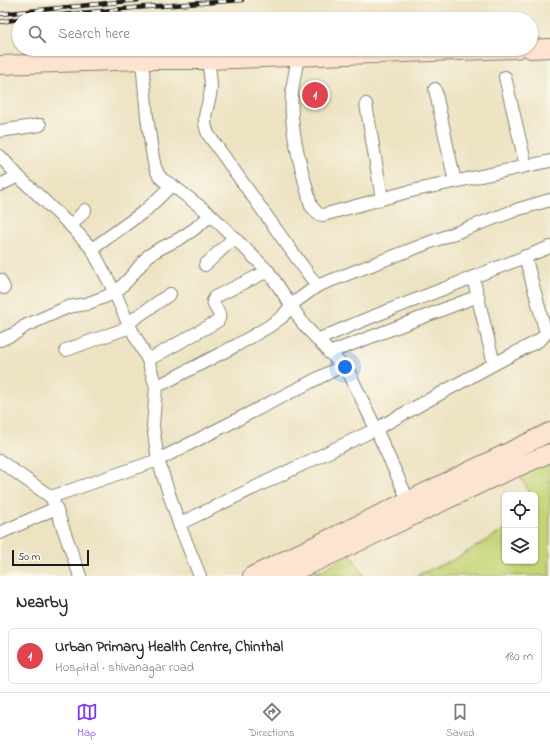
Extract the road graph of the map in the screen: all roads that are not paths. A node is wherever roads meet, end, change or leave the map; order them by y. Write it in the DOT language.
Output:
graph roads {
  1 [pos="538,48"];
  2 [pos="550,48"];
  3 [pos="298,56"];
  4 [pos="142,60"];
  5 [pos="208,60"];
  6 [pos="0,65"];
  7 [pos="505,77"];
  8 [pos="435,89"];
  9 [pos="366,104"];
  10 [pos="40,125"];
  11 [pos="0,131"];
  12 [pos="0,156"];
  13 [pos="550,162"];
  14 [pos="526,166"];
  15 [pos="18,176"];
  16 [pos="455,182"];
  17 [pos="0,185"];
  18 [pos="172,185"];
  19 [pos="382,199"];
  20 [pos="550,200"];
  21 [pos="85,210"];
  22 [pos="211,215"];
  23 [pos="71,226"];
  24 [pos="234,238"];
  25 [pos="550,247"];
  26 [pos="92,249"];
  27 [pos="525,256"];
  28 [pos="205,265"];
  29 [pos="268,271"];
  30 [pos="473,277"];
  31 [pos="317,286"];
  32 [pos="115,294"];
  33 [pos="170,294"];
  34 [pos="478,296"];
  35 [pos="291,304"];
  36 [pos="129,325"];
  37 [pos="0,340"];
  38 [pos="317,340"];
  39 [pos="66,350"];
  40 [pos="329,353"];
  41 [pos="148,360"];
  42 [pos="494,364"];
  43 [pos="342,366"];
  44 [pos="156,388"];
  45 [pos="550,420"];
  46 [pos="376,429"];
  47 [pos="550,432"];
  48 [pos="550,454"];
  49 [pos="158,460"];
  50 [pos="0,461"];
  51 [pos="404,491"];
  52 [pos="54,502"];
  53 [pos="179,524"];
  54 [pos="0,533"];
  55 [pos="258,573"];
  56 [pos="80,576"];
  57 [pos="200,576"];
  1 -- 2 [label="street"];
  3 -- 5 [label="street"];
  3 -- 19 [label="street"];
  4 -- 5 [label="street"];
  4 -- 6 [label="street"];
  4 -- 18 [label="street"];
  5 -- 31 [label="street"];
  7 -- 14 [label="street"];
  8 -- 16 [label="street"];
  9 -- 19 [label="street"];
  10 -- 11 [label="street"];
  12 -- 15 [label="street"];
  13 -- 14 [label="street"];
  14 -- 16 [label="street"];
  15 -- 17 [label="street"];
  15 -- 23 [label="street"];
  16 -- 19 [label="street"];
  18 -- 22 [label="street"];
  18 -- 26 [label="street"];
  20 -- 31 [label="street"];
  21 -- 23 [label="street"];
  22 -- 24 [label="street"];
  22 -- 32 [label="street"];
  23 -- 26 [label="street"];
  24 -- 28 [label="street"];
  24 -- 29 [label="street"];
  25 -- 27 [label="street"];
  26 -- 32 [label="street"];
  27 -- 30 [label="street"];
  27 -- 42 [label="street"];
  29 -- 35 [label="street"];
  29 -- 41 [label="street"];
  30 -- 34 [label="street"];
  30 -- 38 [label="street"];
  31 -- 35 [label="street"];
  32 -- 36 [label="street"];
  32 -- 37 [label="street"];
  33 -- 36 [label="street"];
  34 -- 40 [label="street"];
  34 -- 42 [label="street"];
  35 -- 38 [label="street"];
  35 -- 44 [label="street"];
  36 -- 39 [label="street"];
  36 -- 41 [label="street"];
  38 -- 40 [label="street"];
  40 -- 43 [label="street"];
  41 -- 44 [label="street"];
  42 -- 46 [label="street"];
  43 -- 46 [label="street"];
  43 -- 49 [label="street"];
  44 -- 49 [label="street"];
  45 -- 51 [label="street"];
  46 -- 51 [label="street"];
  46 -- 53 [label="street"];
  47 -- 55 [label="street"];
  48 -- 55 [label="street"];
  49 -- 52 [label="street"];
  49 -- 53 [label="street"];
  50 -- 52 [label="street"];
  51 -- 55 [label="street"];
  52 -- 54 [label="street"];
  52 -- 56 [label="street"];
  53 -- 57 [label="street"];
}
